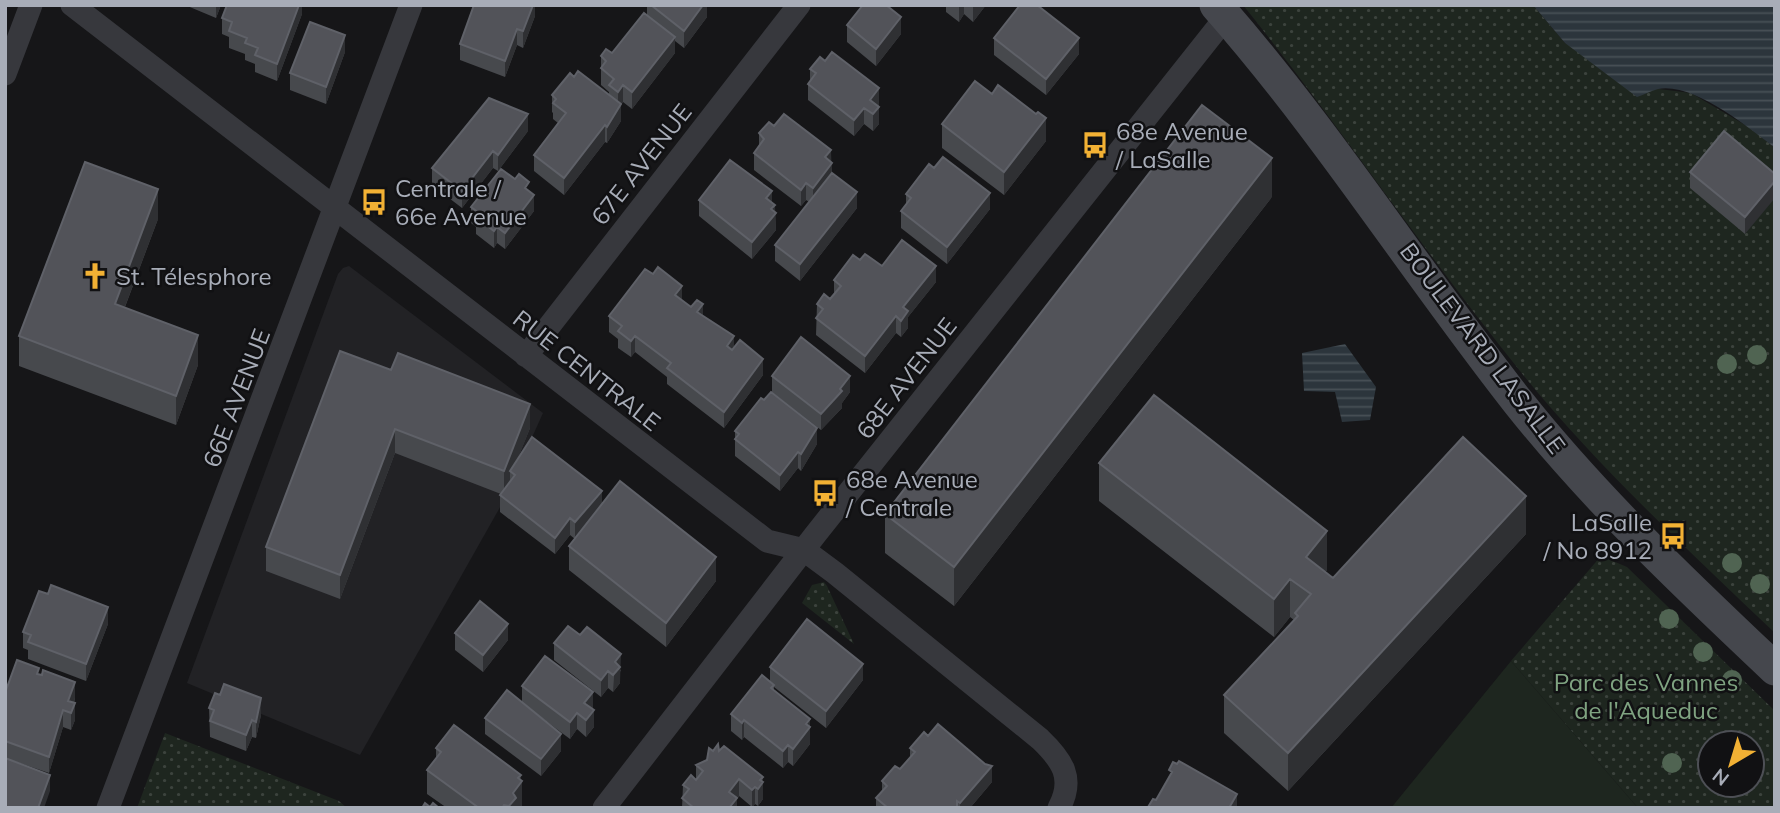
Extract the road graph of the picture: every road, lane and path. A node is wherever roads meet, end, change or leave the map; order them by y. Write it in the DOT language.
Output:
graph roads {
  1 [pos="31,5"];
  2 [pos="72,5"];
  3 [pos="411,5"];
  4 [pos="799,5"];
  5 [pos="1221,11"];
  6 [pos="5,74"];
  7 [pos="334,208"];
  8 [pos="526,356"];
  9 [pos="804,550"];
  10 [pos="1775,669"];
  11 [pos="108,808"];
  12 [pos="604,808"];
  13 [pos="1059,808"];
  1 -- 6 [label="street"];
  2 -- 7 [label="street, RUE CENTRALE"];
  3 -- 7 [label="street, 66E AVENUE"];
  4 -- 8 [label="street, 67E AVENUE"];
  5 -- 9 [label="street, 68E AVENUE"];
  5 -- 10 [label="main road, BOULEVARD LASALLE"];
  7 -- 8 [label="street, RUE CENTRALE"];
  7 -- 11 [label="street, 66E AVENUE"];
  8 -- 9 [label="street, RUE CENTRALE"];
  9 -- 12 [label="street, 68E AVENUE"];
  9 -- 13 [label="street, RUE CENTRALE"];
}
